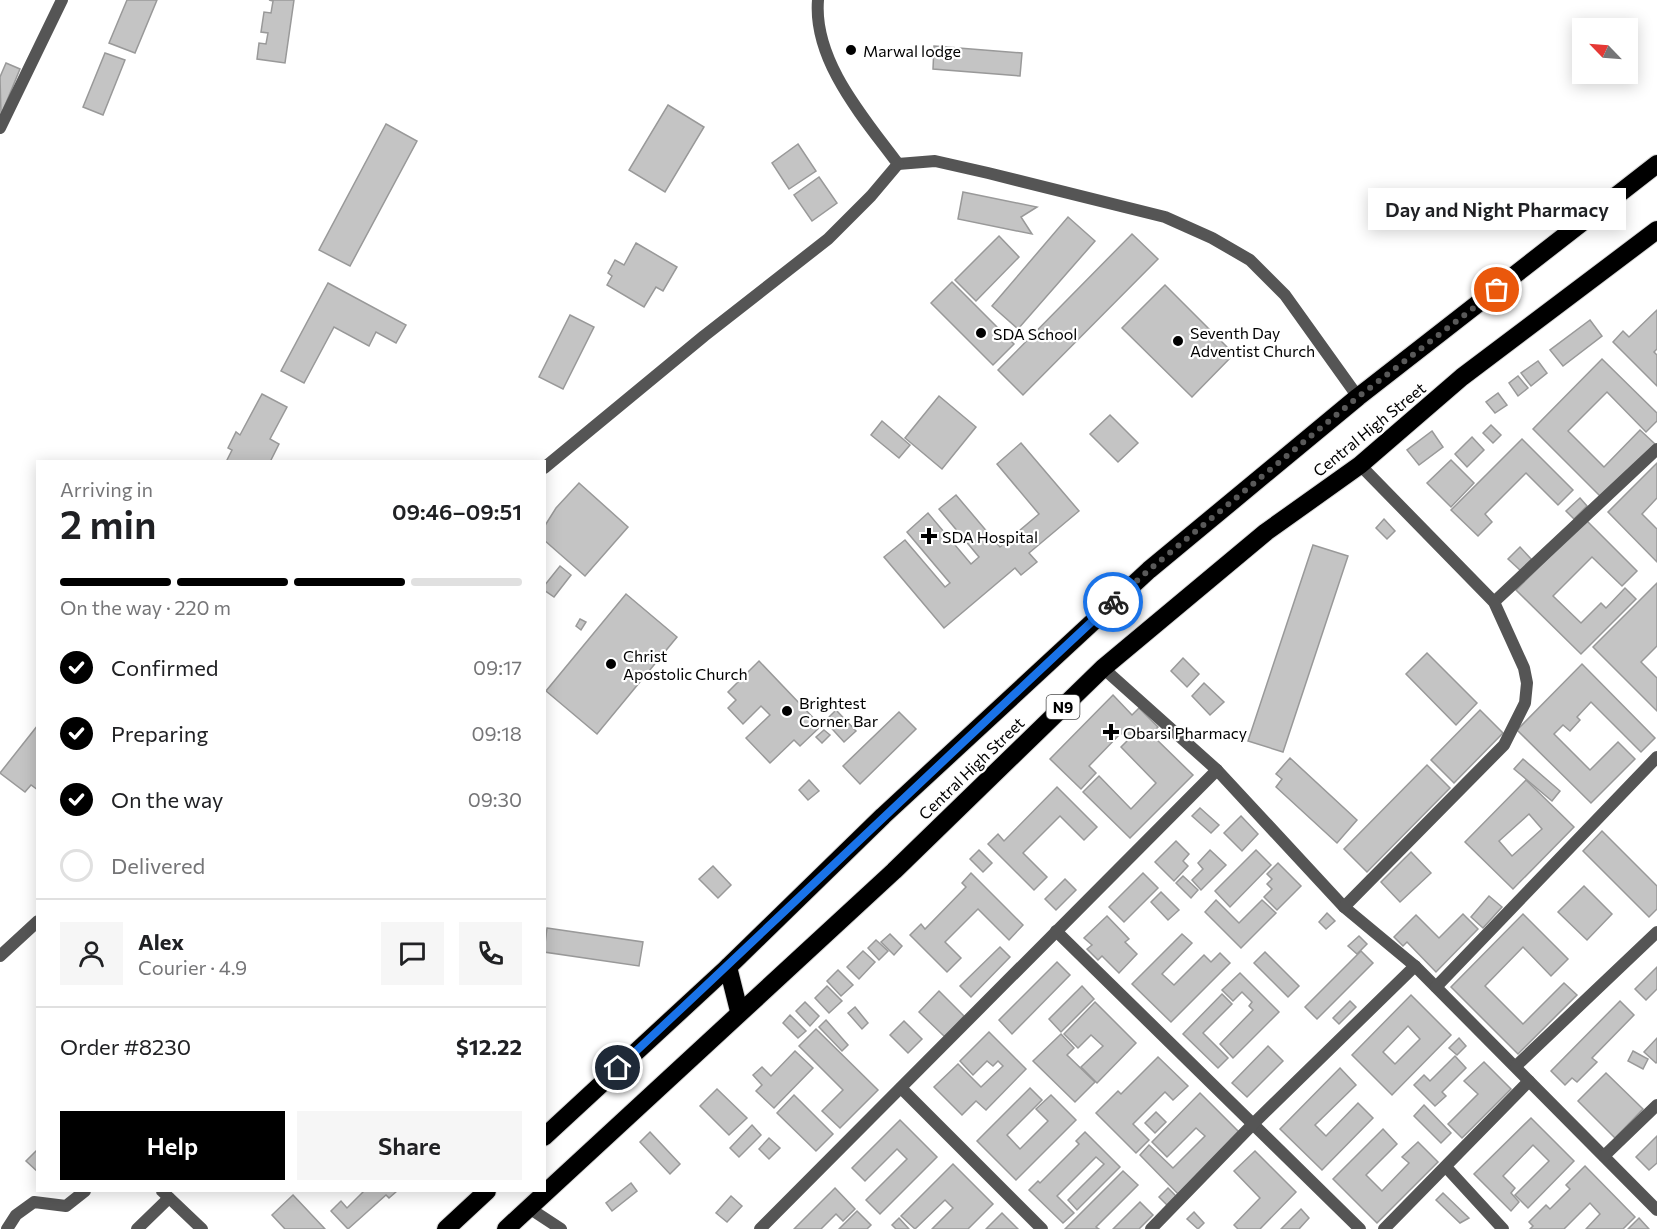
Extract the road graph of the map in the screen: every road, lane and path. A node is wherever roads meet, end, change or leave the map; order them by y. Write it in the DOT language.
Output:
graph roads {
  1 [pos="62,0"];
  2 [pos="818,0"];
  3 [pos="0,128"];
  4 [pos="898,164"];
  5 [pos="1657,164"];
  6 [pos="1657,230"];
  7 [pos="1358,397"];
  8 [pos="1657,449"];
  9 [pos="1360,465"];
  10 [pos="546,466"];
  11 [pos="1494,602"];
  12 [pos="1103,668"];
  13 [pos="1657,757"];
  14 [pos="1217,770"];
  15 [pos="1344,907"];
  16 [pos="36,923"];
  17 [pos="1056,932"];
  18 [pos="1657,932"];
  19 [pos="0,956"];
  20 [pos="1415,966"];
  21 [pos="728,967"];
  22 [pos="1436,987"];
  23 [pos="739,1011"];
  24 [pos="1516,1066"];
  25 [pos="1529,1081"];
  26 [pos="901,1088"];
  27 [pos="1657,1105"];
  28 [pos="1253,1124"];
  29 [pos="546,1135"];
  30 [pos="1604,1156"];
  31 [pos="1446,1167"];
  32 [pos="84,1192"];
  33 [pos="486,1192"];
  34 [pos="166,1195"];
  35 [pos="529,1208"];
  36 [pos="1657,1210"];
  37 [pos="7,1229"];
  38 [pos="137,1229"];
  39 [pos="202,1229"];
  40 [pos="446,1229"];
  41 [pos="506,1229"];
  42 [pos="561,1229"];
  43 [pos="760,1229"];
  44 [pos="1042,1229"];
  45 [pos="1150,1229"];
  46 [pos="1360,1229"];
  47 [pos="1384,1229"];
  48 [pos="1503,1229"];
  1 -- 3 [label="street"];
  2 -- 4 [label="street"];
  4 -- 7 [label="street"];
  4 -- 10 [label="street"];
  5 -- 7 [label="highway, Central High Street / N9"];
  6 -- 9 [label="highway, Central High Street / N9"];
  7 -- 21 [label="highway, Central High Street / N9"];
  8 -- 11 [label="street"];
  9 -- 11 [label="street"];
  9 -- 12 [label="highway, Central High Street / N9"];
  11 -- 15 [label="street"];
  12 -- 14 [label="street"];
  12 -- 23 [label="highway, Central High Street / N9"];
  13 -- 22 [label="street"];
  14 -- 15 [label="street"];
  14 -- 17 [label="street"];
  15 -- 20 [label="street"];
  16 -- 19 [label="street"];
  17 -- 26 [label="street"];
  17 -- 28 [label="street"];
  18 -- 24 [label="street"];
  20 -- 22 [label="street"];
  20 -- 28 [label="street"];
  21 -- 23 [label="highway"];
  21 -- 29 [label="highway, Central High Street / N9"];
  22 -- 24 [label="street"];
  23 -- 35 [label="highway, Central High Street / N9"];
  24 -- 25 [label="street"];
  25 -- 30 [label="street"];
  25 -- 31 [label="street"];
  26 -- 43 [label="street"];
  26 -- 44 [label="street"];
  27 -- 30 [label="street"];
  28 -- 45 [label="street"];
  28 -- 46 [label="street"];
  30 -- 36 [label="street"];
  31 -- 47 [label="street"];
  31 -- 48 [label="street"];
  32 -- 37 [label="street"];
  33 -- 40 [label="highway"];
  34 -- 38 [label="street"];
  34 -- 39 [label="street"];
  35 -- 41 [label="highway, Central High Street / N9"];
  35 -- 42 [label="street"];
}
